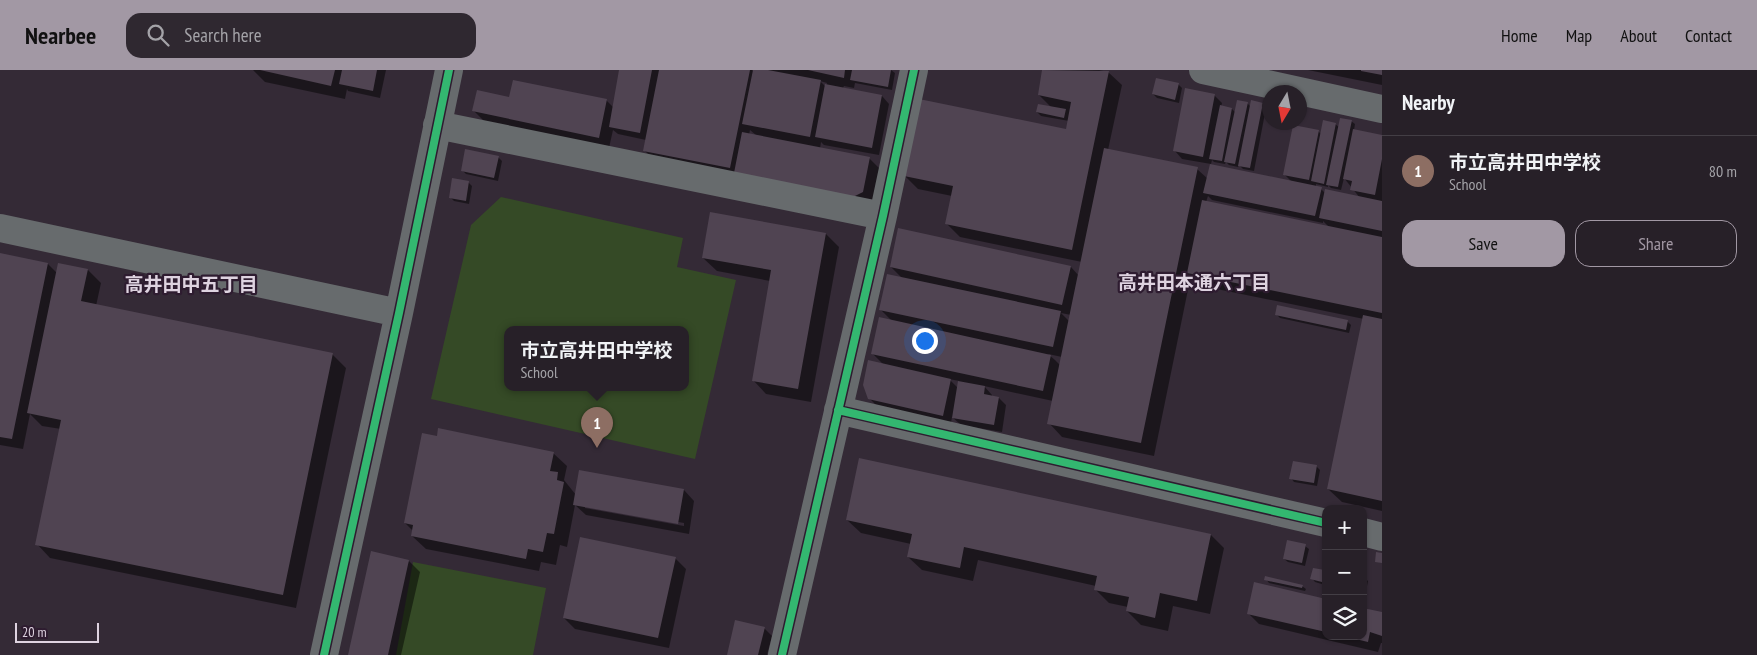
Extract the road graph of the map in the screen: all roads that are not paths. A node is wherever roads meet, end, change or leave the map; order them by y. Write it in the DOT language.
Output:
graph roads {
  1 [pos="449,70"];
  2 [pos="914,70"];
  3 [pos="1203,70"];
  4 [pos="1382,109"];
  5 [pos="437,125"];
  6 [pos="883,216"];
  7 [pos="0,228"];
  8 [pos="399,313"];
  9 [pos="838,410"];
  10 [pos="1322,523"];
  11 [pos="1367,533"];
  12 [pos="1382,536"];
  13 [pos="324,655"];
  14 [pos="782,655"];
  1 -- 5 [label="street"];
  2 -- 6 [label="street"];
  3 -- 4 [label="street"];
  5 -- 6 [label="street"];
  5 -- 8 [label="street"];
  6 -- 9 [label="street"];
  7 -- 8 [label="street"];
  8 -- 13 [label="street"];
  9 -- 10 [label="street"];
  9 -- 14 [label="street"];
  11 -- 12 [label="street"];
}
